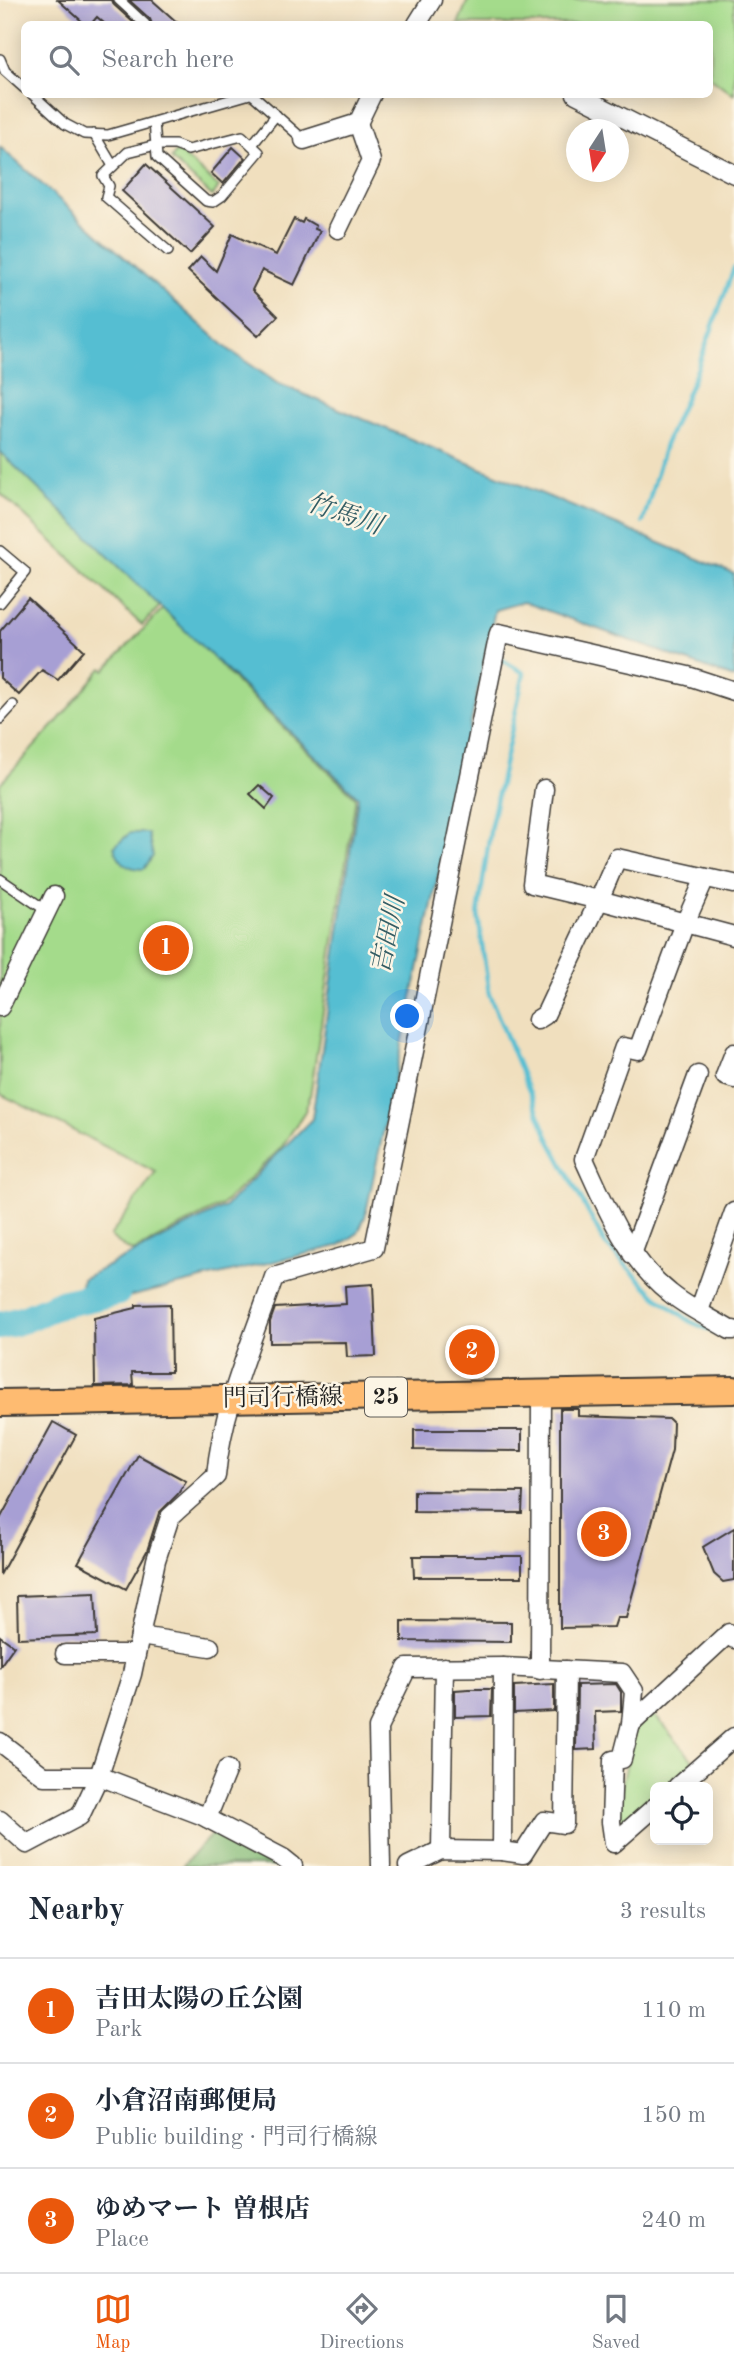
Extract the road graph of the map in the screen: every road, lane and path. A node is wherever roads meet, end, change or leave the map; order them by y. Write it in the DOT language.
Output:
graph roads {
  1 [pos="119,0"];
  2 [pos="432,0"];
  3 [pos="142,21"];
  4 [pos="426,21"];
  5 [pos="0,59"];
  6 [pos="21,85"];
  7 [pos="36,98"];
  8 [pos="237,98"];
  9 [pos="256,98"];
  10 [pos="370,98"];
  11 [pos="584,98"];
  12 [pos="276,115"];
  13 [pos="153,122"];
  14 [pos="358,123"];
  15 [pos="89,134"];
  16 [pos="304,140"];
  17 [pos="156,145"];
  18 [pos="252,145"];
  19 [pos="113,166"];
  20 [pos="734,174"];
  21 [pos="338,229"];
  22 [pos="168,251"];
  23 [pos="0,551"];
  24 [pos="0,603"];
  25 [pos="734,691"];
  26 [pos="13,705"];
  27 [pos="0,719"];
  28 [pos="544,789"];
  29 [pos="705,878"];
  30 [pos="0,879"];
  31 [pos="734,884"];
  32 [pos="598,900"];
  33 [pos="51,903"];
  34 [pos="685,923"];
  35 [pos="734,936"];
  36 [pos="0,1007"];
  37 [pos="537,1020"];
  38 [pos="734,1053"];
  39 [pos="698,1075"];
  40 [pos="734,1079"];
  41 [pos="734,1212"];
  42 [pos="632,1254"];
  43 [pos="699,1311"];
  44 [pos="734,1330"];
  45 [pos="734,1390"];
  46 [pos="541,1394"];
  47 [pos="232,1400"];
  48 [pos="0,1403"];
  49 [pos="140,1636"];
  50 [pos="734,1639"];
  51 [pos="209,1647"];
  52 [pos="65,1654"];
  53 [pos="136,1654"];
  54 [pos="444,1667"];
  55 [pos="503,1667"];
  56 [pos="541,1670"];
  57 [pos="566,1670"];
  58 [pos="631,1724"];
  59 [pos="734,1737"];
  60 [pos="0,1742"];
  61 [pos="227,1769"];
  62 [pos="99,1776"];
  63 [pos="683,1782"];
  64 [pos="650,1811"];
  65 [pos="207,1818"];
  66 [pos="0,1819"];
  67 [pos="441,1850"];
  68 [pos="502,1851"];
  69 [pos="521,1860"];
  70 [pos="293,1866"];
  71 [pos="382,1866"];
  72 [pos="408,1866"];
  1 -- 3 [label="lane"];
  2 -- 4 [label="street"];
  5 -- 6 [label="lane"];
  7 -- 15 [label="lane"];
  8 -- 13 [label="lane"];
  9 -- 12 [label="lane"];
  10 -- 14 [label="street"];
  11 -- 20 [label="street"];
  12 -- 16 [label="lane"];
  12 -- 18 [label="lane"];
  13 -- 15 [label="lane"];
  13 -- 17 [label="lane"];
  14 -- 16 [label="street"];
  14 -- 21 [label="street"];
  15 -- 19 [label="lane"];
  17 -- 18 [label="lane"];
  17 -- 18 [label="lane"];
  17 -- 19 [label="lane"];
  19 -- 22 [label="lane"];
  23 -- 24 [label="lane"];
  25 -- 47 [label="street"];
  26 -- 27 [label="lane"];
  28 -- 32 [label="street"];
  29 -- 31 [label="street"];
  29 -- 32 [label="street"];
  29 -- 34 [label="street"];
  30 -- 33 [label="lane"];
  32 -- 34 [label="street"];
  32 -- 37 [label="street"];
  33 -- 36 [label="street"];
  34 -- 35 [label="street"];
  34 -- 42 [label="street"];
  38 -- 40 [label="street"];
  39 -- 42 [label="street"];
  41 -- 43 [label="street"];
  42 -- 43 [label="street"];
  43 -- 44 [label="street"];
  45 -- 46 [label="main road, 門司行橋線 / 25"];
  46 -- 47 [label="main road, 門司行橋線 / 25"];
  46 -- 56 [label="street"];
  47 -- 48 [label="main road, 門司行橋線 / 25"];
  47 -- 49 [label="street"];
  49 -- 51 [label="street"];
  49 -- 53 [label="street"];
  50 -- 58 [label="street"];
  52 -- 53 [label="street"];
  53 -- 62 [label="street"];
  54 -- 55 [label="street"];
  54 -- 67 [label="street"];
  54 -- 71 [label="street"];
  55 -- 56 [label="street"];
  55 -- 68 [label="street"];
  56 -- 57 [label="street"];
  57 -- 58 [label="street"];
  57 -- 69 [label="street"];
  58 -- 64 [label="street"];
  59 -- 63 [label="street"];
  60 -- 62 [label="street"];
  61 -- 65 [label="street"];
  62 -- 65 [label="street"];
  62 -- 66 [label="street"];
  65 -- 70 [label="street"];
  67 -- 68 [label="street"];
  67 -- 72 [label="street"];
  68 -- 69 [label="street"];
}
